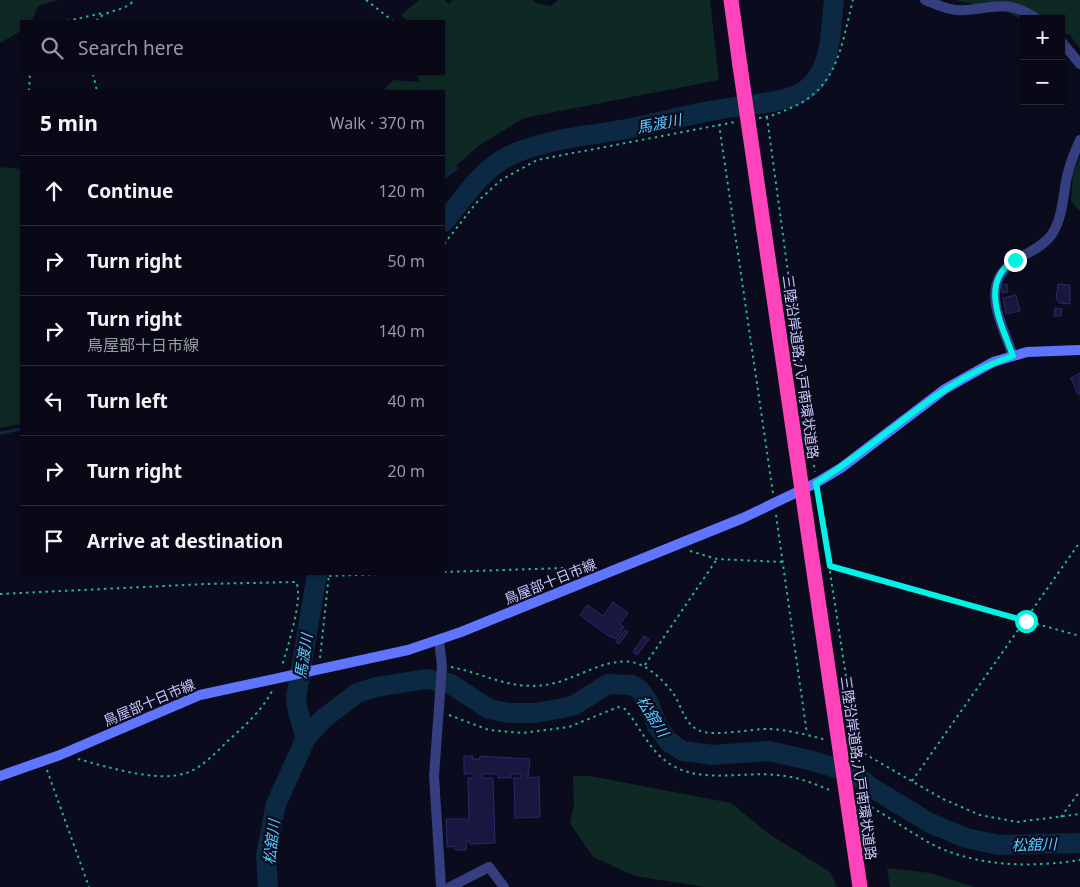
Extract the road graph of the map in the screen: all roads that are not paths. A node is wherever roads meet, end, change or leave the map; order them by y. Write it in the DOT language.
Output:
graph roads {
  1 [pos="731,0"];
  2 [pos="925,0"];
  3 [pos="1033,15"];
  4 [pos="1065,46"];
  5 [pos="1080,64"];
  6 [pos="1080,140"];
  7 [pos="1080,350"];
  8 [pos="1013,356"];
  9 [pos="439,640"];
  10 [pos="0,776"];
  11 [pos="441,887"];
  12 [pos="450,887"];
  13 [pos="504,887"];
  14 [pos="860,887"];
  1 -- 14 [label="highway, 三陸沿岸道路;八戸南環状道路, bridge"];
  2 -- 3 [label="street"];
  4 -- 5 [label="street"];
  6 -- 8 [label="street"];
  7 -- 8 [label="main road, 鳥屋部十日市線"];
  8 -- 9 [label="main road, 鳥屋部十日市線"];
  9 -- 10 [label="main road, 鳥屋部十日市線"];
  9 -- 11 [label="street"];
  12 -- 13 [label="street"];
}
